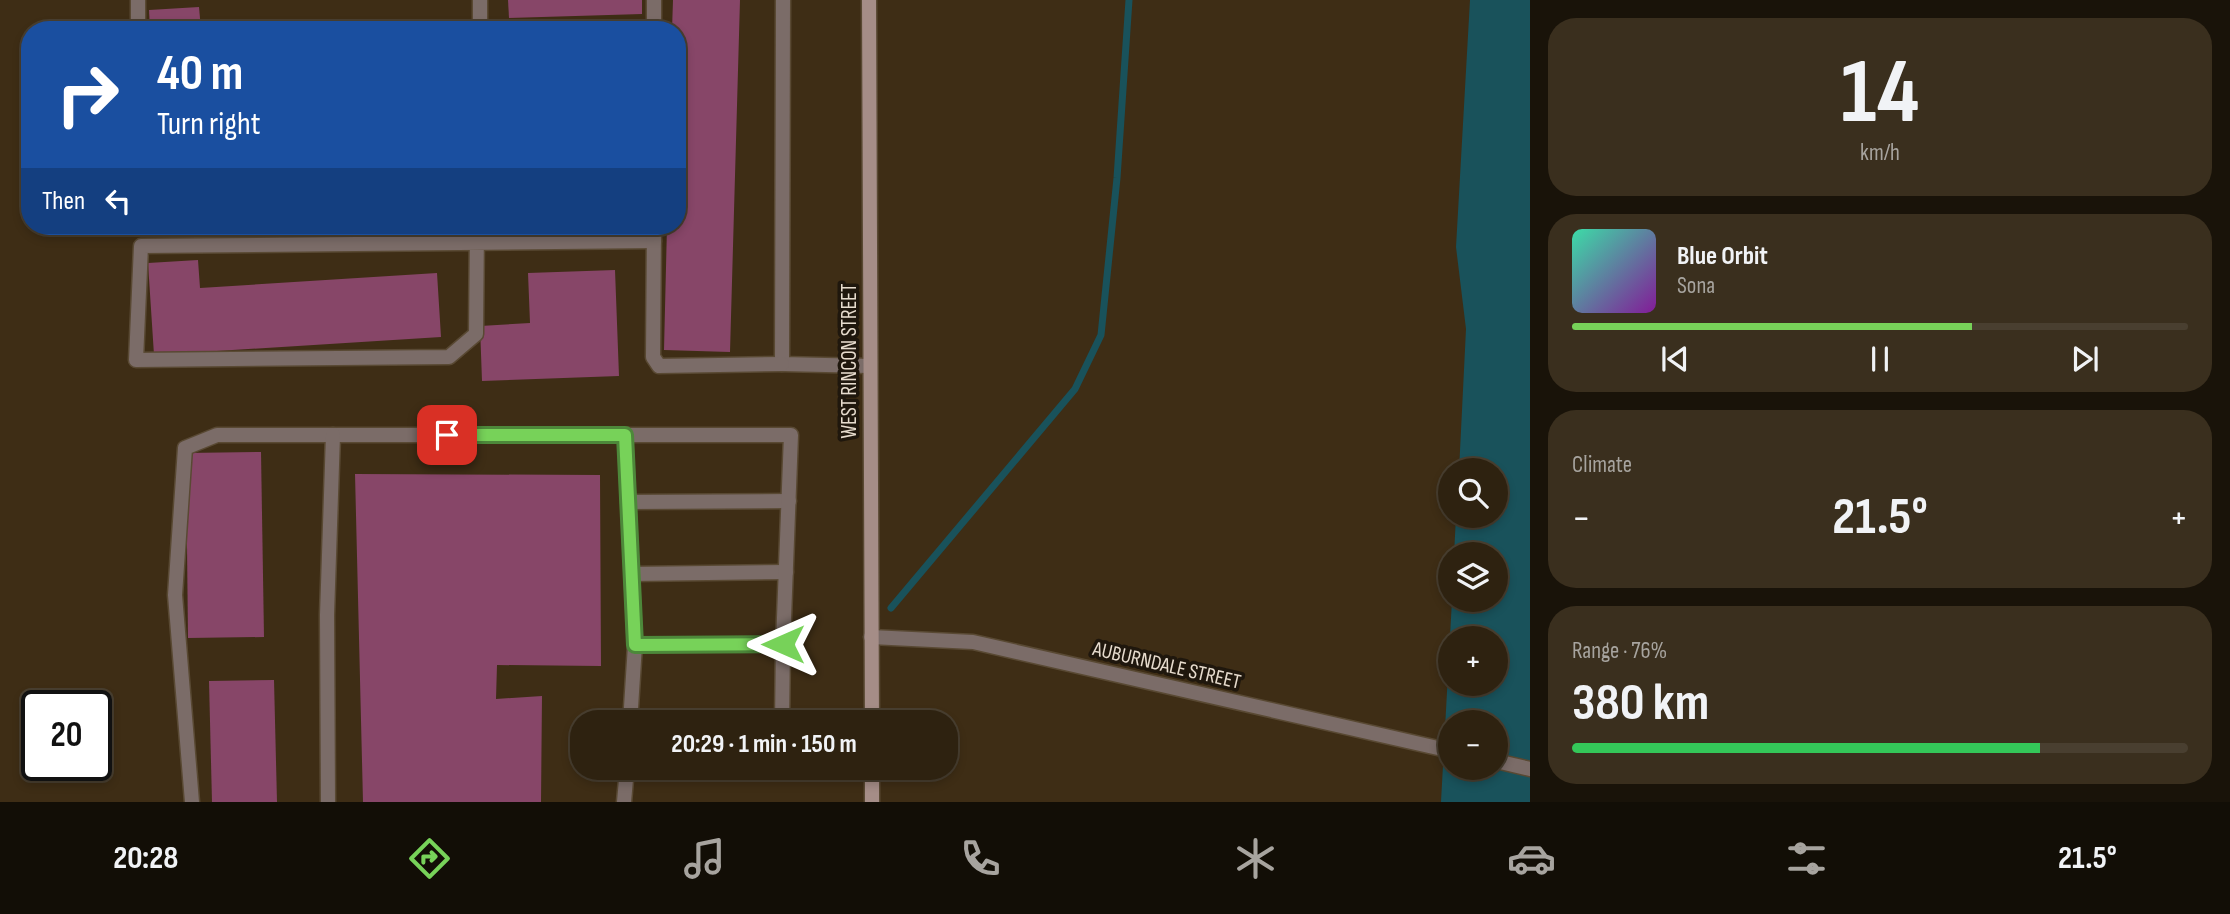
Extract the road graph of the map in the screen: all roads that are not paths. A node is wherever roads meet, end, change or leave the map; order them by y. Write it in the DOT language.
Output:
graph roads {
  1 [pos="138,0"];
  2 [pos="480,0"];
  3 [pos="654,0"];
  4 [pos="783,0"];
  5 [pos="869,0"];
  6 [pos="138,21"];
  7 [pos="480,21"];
  8 [pos="654,21"];
  9 [pos="477,235"];
  10 [pos="622,235"];
  11 [pos="654,235"];
  12 [pos="477,244"];
  13 [pos="782,364"];
  14 [pos="869,366"];
  15 [pos="333,435"];
  16 [pos="625,435"];
  17 [pos="789,501"];
  18 [pos="628,502"];
  19 [pos="786,572"];
  20 [pos="632,574"];
  21 [pos="871,637"];
  22 [pos="783,644"];
  23 [pos="635,645"];
  24 [pos="631,710"];
  25 [pos="782,710"];
  26 [pos="872,710"];
  27 [pos="1438,748"];
  28 [pos="1508,764"];
  29 [pos="1530,769"];
  30 [pos="625,780"];
  31 [pos="872,780"];
  32 [pos="192,802"];
  33 [pos="328,802"];
  34 [pos="624,802"];
  35 [pos="872,802"];
  1 -- 6 [label="street"];
  2 -- 7 [label="street"];
  3 -- 8 [label="street"];
  4 -- 13 [label="street"];
  5 -- 14 [label="main road, WEST RINCON STREET"];
  9 -- 12 [label="street"];
  10 -- 12 [label="street"];
  11 -- 13 [label="street"];
  12 -- 12 [label="street"];
  13 -- 14 [label="street"];
  14 -- 21 [label="main road, WEST RINCON STREET"];
  15 -- 16 [label="street"];
  15 -- 32 [label="street"];
  15 -- 33 [label="street"];
  16 -- 17 [label="street"];
  16 -- 18 [label="street"];
  17 -- 18 [label="street"];
  17 -- 19 [label="street"];
  18 -- 20 [label="street"];
  19 -- 20 [label="street"];
  19 -- 22 [label="street"];
  20 -- 23 [label="street"];
  21 -- 26 [label="main road, WEST RINCON STREET"];
  21 -- 27 [label="street, AUBURNDALE STREET"];
  22 -- 23 [label="street"];
  22 -- 25 [label="street"];
  23 -- 24 [label="street"];
  28 -- 29 [label="street"];
  30 -- 34 [label="street"];
  31 -- 35 [label="main road"];
}
